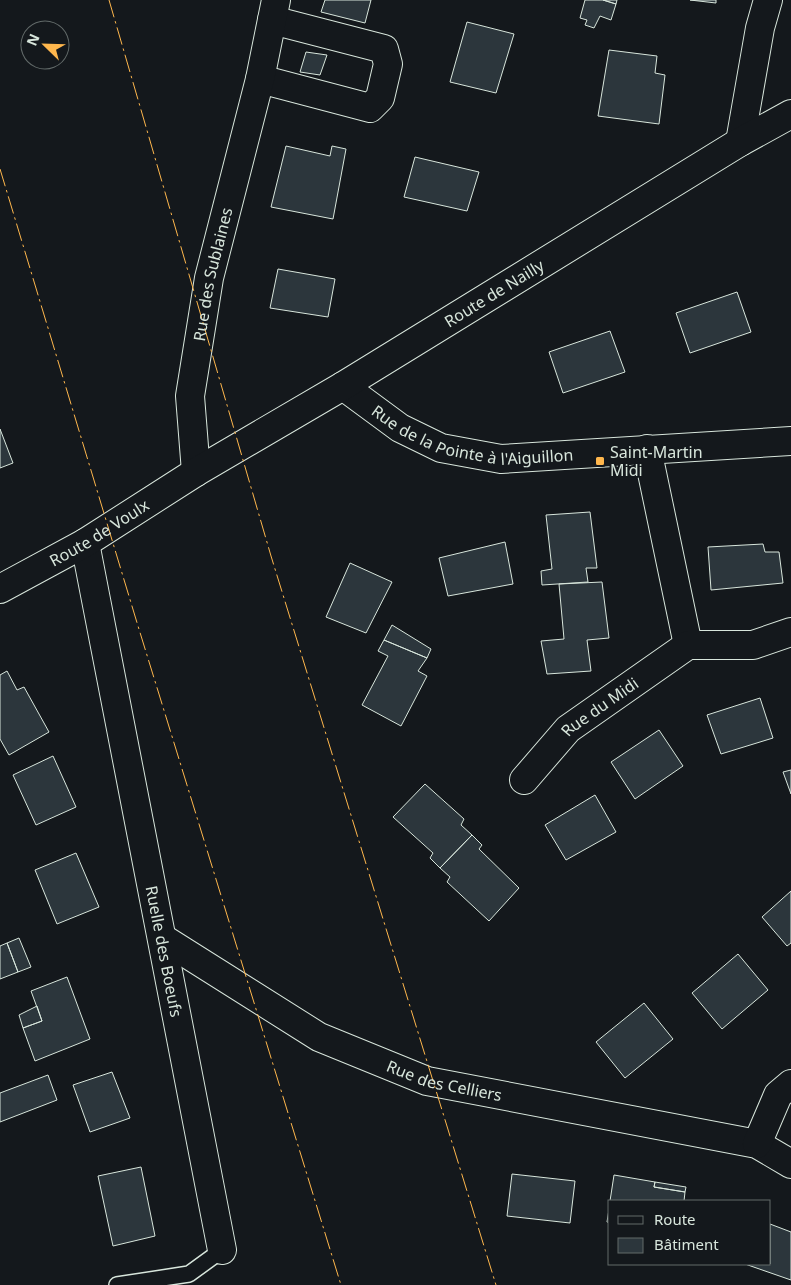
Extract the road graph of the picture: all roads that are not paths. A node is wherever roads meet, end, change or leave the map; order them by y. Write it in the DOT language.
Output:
graph roads {
  1 [pos="768,0"];
  2 [pos="274,10"];
  3 [pos="260,79"];
  4 [pos="791,114"];
  5 [pos="740,142"];
  6 [pos="342,386"];
  7 [pos="791,441"];
  8 [pos="647,449"];
  9 [pos="196,472"];
  10 [pos="85,543"];
  11 [pos="0,589"];
  12 [pos="791,632"];
  13 [pos="688,645"];
  14 [pos="524,780"];
  15 [pos="162,938"];
  16 [pos="791,1084"];
  17 [pos="757,1144"];
  18 [pos="791,1164"];
  19 [pos="222,1250"];
  20 [pos="117,1285"];
  1 -- 5 [label="street"];
  2 -- 3 [label="street, Rue des Sublaines"];
  2 -- 3 [label="street, Rue des Sublaines"];
  3 -- 9 [label="street, Rue des Sublaines"];
  4 -- 5 [label="street, Route de Nailly"];
  5 -- 6 [label="street, Route de Nailly"];
  6 -- 8 [label="street, Rue de la Pointe à l'Aiguillon"];
  6 -- 9 [label="street, Route de Nailly"];
  7 -- 8 [label="street, Rue de la Pointe à l'Aiguillon"];
  8 -- 13 [label="street"];
  9 -- 10 [label="street, Route de Voulx"];
  10 -- 11 [label="street, Route de Voulx"];
  10 -- 15 [label="street, Ruelle des Boeufs"];
  12 -- 13 [label="street"];
  13 -- 14 [label="street, Rue du Midi"];
  15 -- 17 [label="street, Rue des Celliers"];
  15 -- 19 [label="street, Ruelle des Boeufs"];
  16 -- 17 [label="street"];
  17 -- 18 [label="street, Rue des Celliers"];
  19 -- 20 [label="lane, Ruelle des Boeufs"];
}
